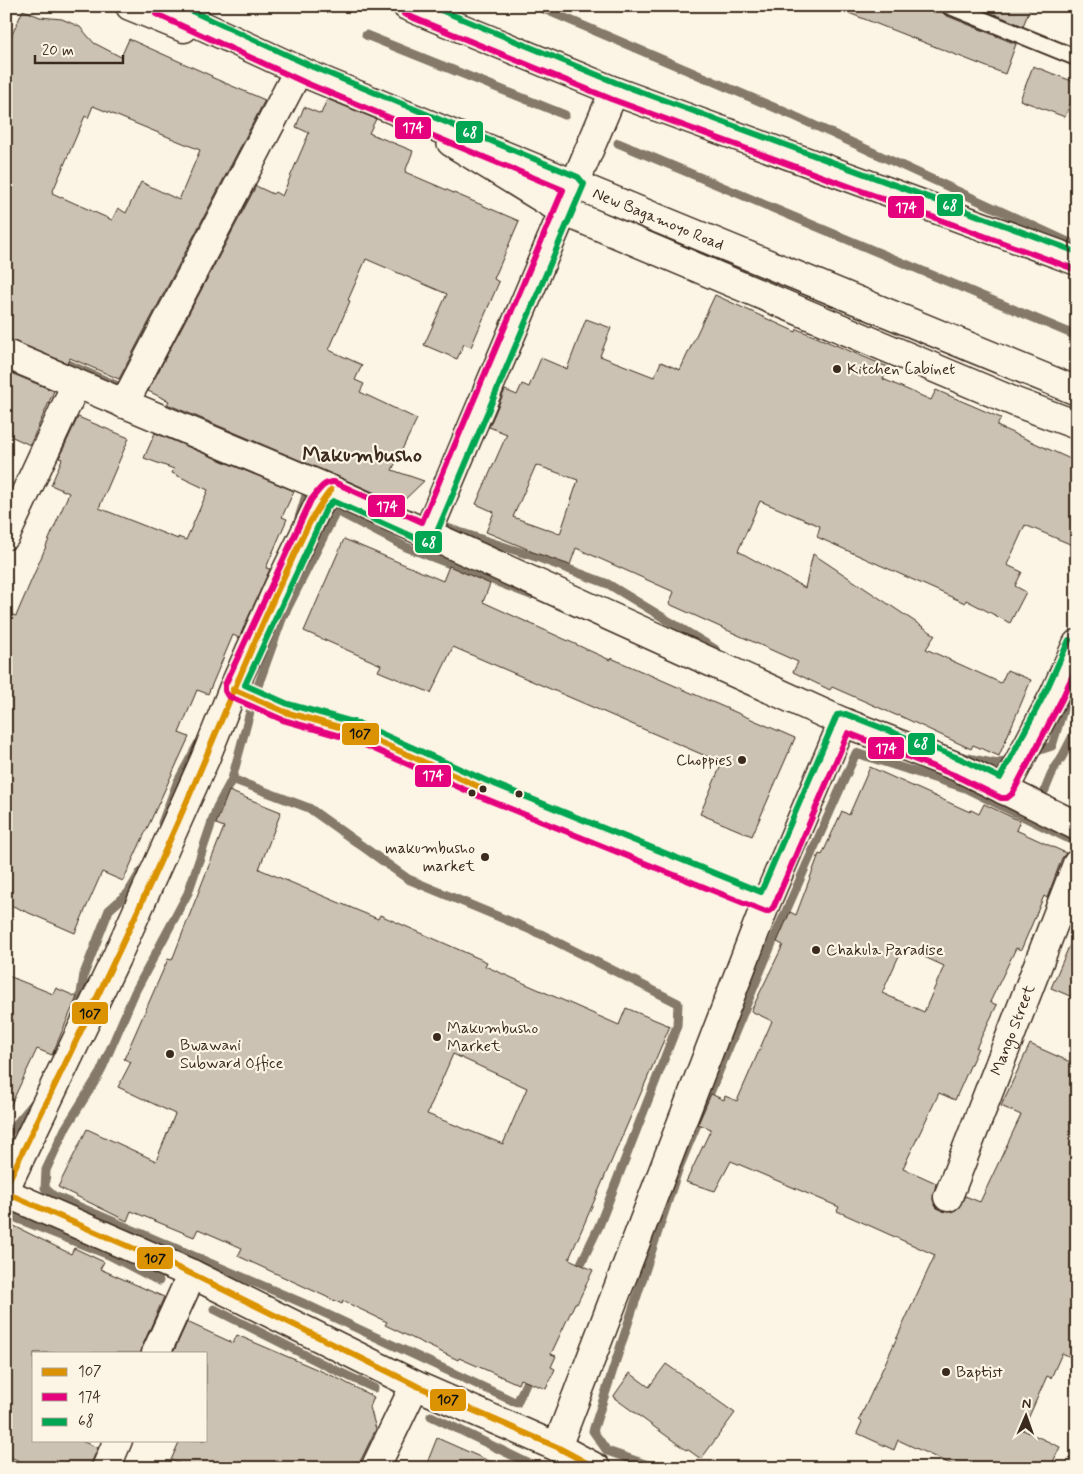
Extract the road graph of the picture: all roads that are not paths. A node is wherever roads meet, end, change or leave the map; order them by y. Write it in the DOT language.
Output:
graph roads {
  1 [pos="130,6"];
  2 [pos="160,6"];
  3 [pos="408,6"];
  4 [pos="949,6"];
  5 [pos="1077,58"];
  6 [pos="298,73"];
  7 [pos="614,91"];
  8 [pos="575,185"];
  9 [pos="563,211"];
  10 [pos="1077,261"];
  11 [pos="6,354"];
  12 [pos="76,384"];
  13 [pos="1077,391"];
  14 [pos="124,404"];
  15 [pos="1077,425"];
  16 [pos="332,490"];
  17 [pos="427,534"];
  18 [pos="6,535"];
  19 [pos="1077,644"];
  20 [pos="233,689"];
  21 [pos="844,722"];
  22 [pos="1004,790"];
  23 [pos="1077,826"];
  24 [pos="1077,864"];
  25 [pos="766,904"];
  26 [pos="6,1187"];
  27 [pos="6,1193"];
  28 [pos="948,1197"];
  29 [pos="192,1274"];
  30 [pos="156,1352"];
  31 [pos="415,1385"];
  32 [pos="117,1442"];
  33 [pos="557,1447"];
  34 [pos="106,1468"];
  35 [pos="375,1468"];
  36 [pos="596,1468"];
  1 -- 6 [label="main road"];
  2 -- 8 [label="main road, New Bagamoyo Road"];
  3 -- 7 [label="main road"];
  4 -- 5 [label="lane"];
  6 -- 9 [label="main road"];
  6 -- 14 [label="main road"];
  7 -- 8 [label="main road"];
  7 -- 10 [label="main road"];
  8 -- 9 [label="main road"];
  8 -- 13 [label="main road, New Bagamoyo Road"];
  9 -- 15 [label="main road"];
  9 -- 17 [label="main road"];
  11 -- 12 [label="main road"];
  12 -- 14 [label="main road"];
  12 -- 18 [label="main road"];
  14 -- 16 [label="main road"];
  16 -- 17 [label="main road"];
  16 -- 20 [label="main road"];
  17 -- 21 [label="main road"];
  19 -- 22 [label="main road"];
  20 -- 25 [label="lane"];
  20 -- 26 [label="main road"];
  21 -- 22 [label="main road"];
  21 -- 25 [label="main road"];
  22 -- 23 [label="main road"];
  24 -- 28 [label="main road, Mango Street"];
  25 -- 33 [label="main road"];
  27 -- 29 [label="main road"];
  29 -- 30 [label="main road"];
  29 -- 31 [label="main road"];
  31 -- 33 [label="main road"];
  31 -- 35 [label="main road"];
  32 -- 34 [label="main road"];
  33 -- 36 [label="main road"];
}
